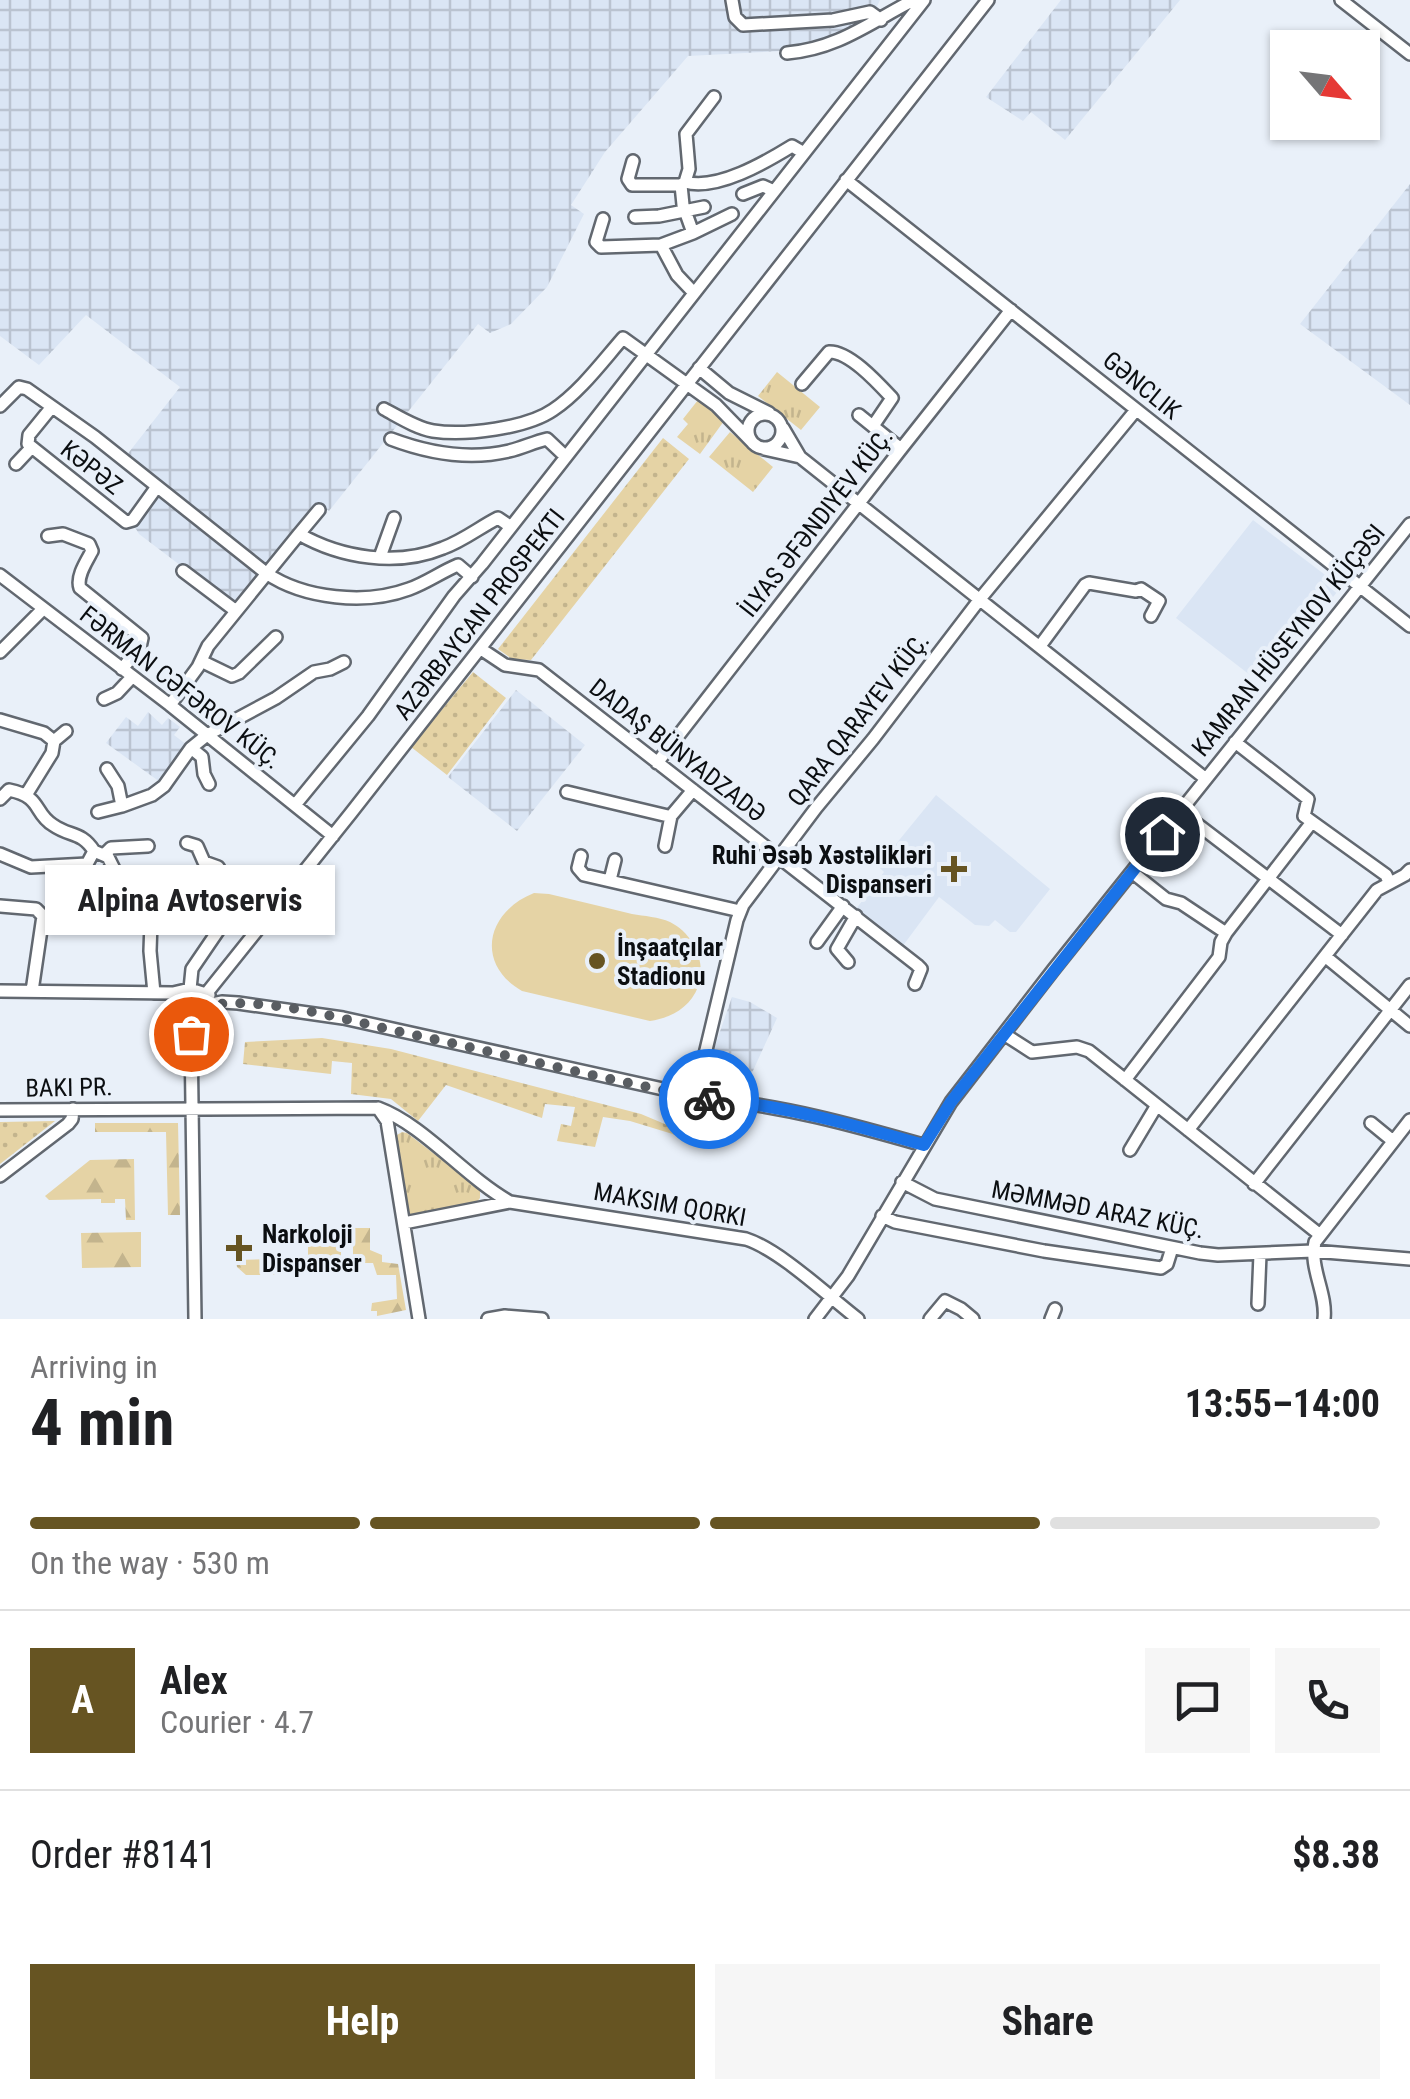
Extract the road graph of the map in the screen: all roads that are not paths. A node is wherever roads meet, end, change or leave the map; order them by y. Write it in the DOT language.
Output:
graph roads {
  1 [pos="732,0"];
  2 [pos="988,0"];
  3 [pos="1341,0"];
  4 [pos="922,2"];
  5 [pos="880,20"];
  6 [pos="787,53"];
  7 [pos="1410,54"];
  8 [pos="714,97"];
  9 [pos="804,153"];
  10 [pos="634,162"];
  11 [pos="846,180"];
  12 [pos="683,183"];
  13 [pos="774,190"];
  14 [pos="744,194"];
  15 [pos="704,207"];
  16 [pos="686,211"];
  17 [pos="732,214"];
  18 [pos="635,216"];
  19 [pos="602,219"];
  20 [pos="693,233"];
  21 [pos="661,245"];
  22 [pos="694,293"];
  23 [pos="1012,310"];
  24 [pos="646,355"];
  25 [pos="699,368"];
  26 [pos="802,384"];
  27 [pos="686,385"];
  28 [pos="0,406"];
  29 [pos="51,408"];
  30 [pos="384,409"];
  31 [pos="1136,410"];
  32 [pos="859,415"];
  33 [pos="777,420"];
  34 [pos="873,426"];
  35 [pos="391,439"];
  36 [pos="756,445"];
  37 [pos="31,448"];
  38 [pos="900,449"];
  39 [pos="566,456"];
  40 [pos="800,457"];
  41 [pos="16,464"];
  42 [pos="156,488"];
  43 [pos="859,503"];
  44 [pos="319,510"];
  45 [pos="394,518"];
  46 [pos="1410,524"];
  47 [pos="511,526"];
  48 [pos="299,534"];
  49 [pos="48,536"];
  50 [pos="380,557"];
  51 [pos="184,571"];
  52 [pos="266,572"];
  53 [pos="1149,574"];
  54 [pos="0,575"];
  55 [pos="472,577"];
  56 [pos="1360,587"];
  57 [pos="1142,589"];
  58 [pos="980,599"];
  59 [pos="43,608"];
  60 [pos="236,610"];
  61 [pos="1151,616"];
  62 [pos="1410,626"];
  63 [pos="276,636"];
  64 [pos="1040,646"];
  65 [pos="480,649"];
  66 [pos="0,652"];
  67 [pos="201,661"];
  68 [pos="344,662"];
  69 [pos="127,673"];
  70 [pos="104,699"];
  71 [pos="170,706"];
  72 [pos="0,720"];
  73 [pos="66,731"];
  74 [pos="207,735"];
  75 [pos="54,741"];
  76 [pos="1235,742"];
  77 [pos="191,748"];
  78 [pos="657,762"];
  79 [pos="108,769"];
  80 [pos="1206,779"];
  81 [pos="209,784"];
  82 [pos="693,790"];
  83 [pos="567,792"];
  84 [pos="26,796"];
  85 [pos="0,799"];
  86 [pos="122,806"];
  87 [pos="295,806"];
  88 [pos="1180,811"];
  89 [pos="98,812"];
  90 [pos="671,816"];
  91 [pos="1312,822"];
  92 [pos="333,836"];
  93 [pos="187,843"];
  94 [pos="148,846"];
  95 [pos="666,846"];
  96 [pos="99,853"];
  97 [pos="0,854"];
  98 [pos="581,856"];
  99 [pos="780,856"];
  100 [pos="615,860"];
  101 [pos="1410,870"];
  102 [pos="1132,872"];
  103 [pos="1269,879"];
  104 [pos="610,880"];
  105 [pos="1390,882"];
  106 [pos="123,890"];
  107 [pos="96,894"];
  108 [pos="173,900"];
  109 [pos="0,906"];
  110 [pos="843,906"];
  111 [pos="740,911"];
  112 [pos="856,916"];
  113 [pos="149,920"];
  114 [pos="174,920"];
  115 [pos="1226,934"];
  116 [pos="1342,935"];
  117 [pos="817,942"];
  118 [pos="1326,956"];
  119 [pos="848,962"];
  120 [pos="915,984"];
  121 [pos="1410,985"];
  122 [pos="190,989"];
  123 [pos="0,991"];
  124 [pos="32,991"];
  125 [pos="154,993"];
  126 [pos="173,993"];
  127 [pos="206,994"];
  128 [pos="222,1002"];
  129 [pos="196,1007"];
  130 [pos="1390,1010"];
  131 [pos="1410,1026"];
  132 [pos="1004,1034"];
  133 [pos="1125,1080"];
  134 [pos="695,1096"];
  135 [pos="1156,1105"];
  136 [pos="192,1108"];
  137 [pos="378,1108"];
  138 [pos="73,1109"];
  139 [pos="0,1110"];
  140 [pos="1410,1120"];
  141 [pos="1371,1123"];
  142 [pos="414,1128"];
  143 [pos="1188,1130"];
  144 [pos="1402,1137"];
  145 [pos="390,1143"];
  146 [pos="924,1145"];
  147 [pos="1130,1150"];
  148 [pos="0,1176"];
  149 [pos="902,1182"];
  150 [pos="480,1183"];
  151 [pos="1254,1184"];
  152 [pos="510,1202"];
  153 [pos="476,1207"];
  154 [pos="882,1216"];
  155 [pos="404,1223"];
  156 [pos="1319,1234"];
  157 [pos="1172,1248"];
  158 [pos="1313,1251"];
  159 [pos="1260,1254"];
  160 [pos="1410,1259"];
  161 [pos="831,1298"];
  162 [pos="1258,1304"];
  163 [pos="195,1319"];
  164 [pos="418,1319"];
  165 [pos="488,1319"];
  166 [pos="542,1319"];
  167 [pos="814,1319"];
  168 [pos="858,1319"];
  169 [pos="930,1319"];
  170 [pos="973,1319"];
  171 [pos="1324,1319"];
  1 -- 5 [label="street"];
  2 -- 11 [label="street, AZƏRBAYCAN PROSPEKTI"];
  3 -- 7 [label="street"];
  4 -- 5 [label="street"];
  4 -- 9 [label="street"];
  5 -- 6 [label="street"];
  8 -- 12 [label="street"];
  9 -- 12 [label="street"];
  9 -- 13 [label="street"];
  10 -- 12 [label="street"];
  11 -- 23 [label="street, GƏNCLIK"];
  11 -- 25 [label="street, AZƏRBAYCAN PROSPEKTI"];
  12 -- 16 [label="street"];
  13 -- 14 [label="street"];
  13 -- 22 [label="street"];
  15 -- 16 [label="street"];
  16 -- 18 [label="street"];
  16 -- 20 [label="street"];
  17 -- 20 [label="street"];
  19 -- 21 [label="street"];
  20 -- 21 [label="street"];
  21 -- 22 [label="street"];
  22 -- 24 [label="street"];
  23 -- 31 [label="street, GƏNCLIK"];
  23 -- 38 [label="street, İLYAS ƏFƏNDIYEV KÜÇ."];
  24 -- 27 [label="street"];
  24 -- 30 [label="street"];
  24 -- 39 [label="street"];
  25 -- 27 [label="street, AZƏRBAYCAN PROSPEKTI"];
  25 -- 33 [label="street"];
  26 -- 34 [label="street"];
  27 -- 36 [label="street"];
  27 -- 65 [label="street, AZƏRBAYCAN PROSPEKTI"];
  28 -- 29 [label="street"];
  29 -- 37 [label="street, KƏPƏZ"];
  29 -- 42 [label="street"];
  31 -- 56 [label="street, GƏNCLIK"];
  31 -- 58 [label="street, QARA QARAYEV KÜÇ."];
  32 -- 34 [label="street"];
  33 -- 36 [label="street"];
  33 -- 36 [label="street"];
  33 -- 40 [label="street"];
  34 -- 38 [label="street"];
  35 -- 39 [label="street"];
  36 -- 40 [label="street"];
  37 -- 41 [label="street"];
  37 -- 42 [label="street, KƏPƏZ"];
  38 -- 43 [label="street, İLYAS ƏFƏNDIYEV KÜÇ."];
  39 -- 47 [label="street"];
  40 -- 43 [label="street"];
  42 -- 52 [label="street"];
  43 -- 58 [label="street"];
  43 -- 78 [label="street, İLYAS ƏFƏNDIYEV KÜÇ."];
  44 -- 48 [label="street"];
  45 -- 50 [label="street"];
  46 -- 56 [label="street, KAMRAN HÜSEYNOV KÜÇƏSI"];
  47 -- 50 [label="street"];
  47 -- 55 [label="street"];
  48 -- 50 [label="street"];
  48 -- 52 [label="street"];
  49 -- 69 [label="street"];
  51 -- 60 [label="street"];
  52 -- 55 [label="street"];
  52 -- 60 [label="street"];
  53 -- 57 [label="street"];
  54 -- 59 [label="street, FƏRMAN CƏFƏROV KÜÇ."];
  55 -- 87 [label="street"];
  56 -- 62 [label="street, GƏNCLIK"];
  56 -- 76 [label="street, KAMRAN HÜSEYNOV KÜÇƏSI"];
  57 -- 61 [label="street"];
  57 -- 64 [label="street"];
  58 -- 64 [label="street"];
  58 -- 99 [label="street, QARA QARAYEV KÜÇ."];
  59 -- 66 [label="street"];
  59 -- 69 [label="street, FƏRMAN CƏFƏROV KÜÇ."];
  60 -- 67 [label="street"];
  63 -- 67 [label="street"];
  64 -- 80 [label="street"];
  65 -- 78 [label="street, DADAŞ BÜNYADZADƏ"];
  65 -- 92 [label="street, AZƏRBAYCAN PROSPEKTI"];
  67 -- 71 [label="street"];
  68 -- 74 [label="street"];
  69 -- 70 [label="street"];
  69 -- 71 [label="street, FƏRMAN CƏFƏROV KÜÇ."];
  71 -- 74 [label="street, FƏRMAN CƏFƏROV KÜÇ."];
  72 -- 75 [label="street"];
  73 -- 75 [label="street"];
  74 -- 77 [label="street"];
  74 -- 87 [label="street, FƏRMAN CƏFƏROV KÜÇ."];
  75 -- 84 [label="street"];
  76 -- 80 [label="street, KAMRAN HÜSEYNOV KÜÇƏSI"];
  76 -- 91 [label="street"];
  77 -- 81 [label="street"];
  77 -- 86 [label="street"];
  78 -- 82 [label="street, DADAŞ BÜNYADZADƏ"];
  79 -- 86 [label="street"];
  80 -- 88 [label="street, KAMRAN HÜSEYNOV KÜÇƏSI"];
  82 -- 90 [label="street"];
  82 -- 99 [label="street, DADAŞ BÜNYADZADƏ"];
  83 -- 90 [label="street"];
  84 -- 85 [label="street"];
  84 -- 96 [label="street"];
  86 -- 89 [label="street"];
  87 -- 92 [label="street, FƏRMAN CƏFƏROV KÜÇ."];
  88 -- 102 [label="street, KAMRAN HÜSEYNOV KÜÇƏSI"];
  88 -- 103 [label="street"];
  90 -- 95 [label="street"];
  91 -- 103 [label="street"];
  91 -- 105 [label="street"];
  92 -- 127 [label="street, AZƏRBAYCAN PROSPEKTI"];
  93 -- 122 [label="street"];
  94 -- 96 [label="street"];
  96 -- 97 [label="street"];
  96 -- 106 [label="street"];
  98 -- 104 [label="street"];
  99 -- 110 [label="street, DADAŞ BÜNYADZADƏ"];
  99 -- 111 [label="street, QARA QARAYEV KÜÇ."];
  100 -- 104 [label="street"];
  101 -- 105 [label="street"];
  102 -- 115 [label="street"];
  102 -- 132 [label="street, KAMRAN HÜSEYNOV KÜÇƏSI"];
  103 -- 115 [label="street"];
  103 -- 116 [label="street"];
  104 -- 111 [label="street"];
  105 -- 116 [label="street"];
  106 -- 107 [label="street"];
  106 -- 113 [label="street"];
  108 -- 113 [label="street"];
  109 -- 124 [label="street"];
  110 -- 112 [label="street, DADAŞ BÜNYADZADƏ"];
  110 -- 117 [label="street"];
  111 -- 134 [label="street, QARA QARAYEV KÜÇ."];
  112 -- 119 [label="street"];
  112 -- 120 [label="street, DADAŞ BÜNYADZADƏ"];
  113 -- 114 [label="street"];
  113 -- 125 [label="street"];
  115 -- 133 [label="street"];
  116 -- 118 [label="street"];
  118 -- 130 [label="street"];
  118 -- 143 [label="street"];
  121 -- 130 [label="street"];
  122 -- 126 [label="street"];
  122 -- 127 [label="street"];
  123 -- 124 [label="street"];
  124 -- 125 [label="street"];
  125 -- 126 [label="street"];
  126 -- 129 [label="street"];
  127 -- 128 [label="street"];
  127 -- 129 [label="street, AZƏRBAYCAN PROSPEKTI"];
  128 -- 129 [label="street"];
  128 -- 134 [label="street"];
  129 -- 136 [label="street"];
  130 -- 131 [label="street"];
  130 -- 151 [label="street"];
  132 -- 133 [label="street"];
  132 -- 146 [label="street, KAMRAN HÜSEYNOV KÜÇƏSI"];
  133 -- 135 [label="street"];
  134 -- 146 [label="street"];
  135 -- 143 [label="street"];
  135 -- 147 [label="street"];
  136 -- 137 [label="street"];
  136 -- 138 [label="street"];
  136 -- 163 [label="street"];
  137 -- 142 [label="street"];
  137 -- 145 [label="street"];
  138 -- 139 [label="street"];
  138 -- 148 [label="street"];
  140 -- 144 [label="street"];
  141 -- 144 [label="street"];
  142 -- 145 [label="street"];
  142 -- 150 [label="street"];
  143 -- 151 [label="street"];
  144 -- 156 [label="street"];
  145 -- 155 [label="street"];
  146 -- 149 [label="street, KAMRAN HÜSEYNOV KÜÇƏSI"];
  149 -- 154 [label="street, KAMRAN HÜSEYNOV KÜÇƏSI"];
  149 -- 157 [label="street, MƏMMƏD ARAZ KÜÇ."];
  150 -- 152 [label="street"];
  150 -- 153 [label="street"];
  151 -- 156 [label="street"];
  152 -- 153 [label="street"];
  152 -- 161 [label="street, MAKSIM QORKI"];
  153 -- 155 [label="street"];
  154 -- 157 [label="street"];
  154 -- 161 [label="street, KAMRAN HÜSEYNOV KÜÇƏSI"];
  155 -- 164 [label="street"];
  156 -- 158 [label="street"];
  157 -- 159 [label="street, MƏMMƏD ARAZ KÜÇ."];
  158 -- 159 [label="street, MƏMMƏD ARAZ KÜÇ."];
  158 -- 160 [label="street, MƏMMƏD ARAZ KÜÇ."];
  158 -- 171 [label="street"];
  159 -- 162 [label="street"];
  161 -- 167 [label="street, KAMRAN HÜSEYNOV KÜÇƏSI"];
  161 -- 168 [label="street, MAKSIM QORKI"];
  165 -- 166 [label="street"];
  169 -- 170 [label="street"];
}
